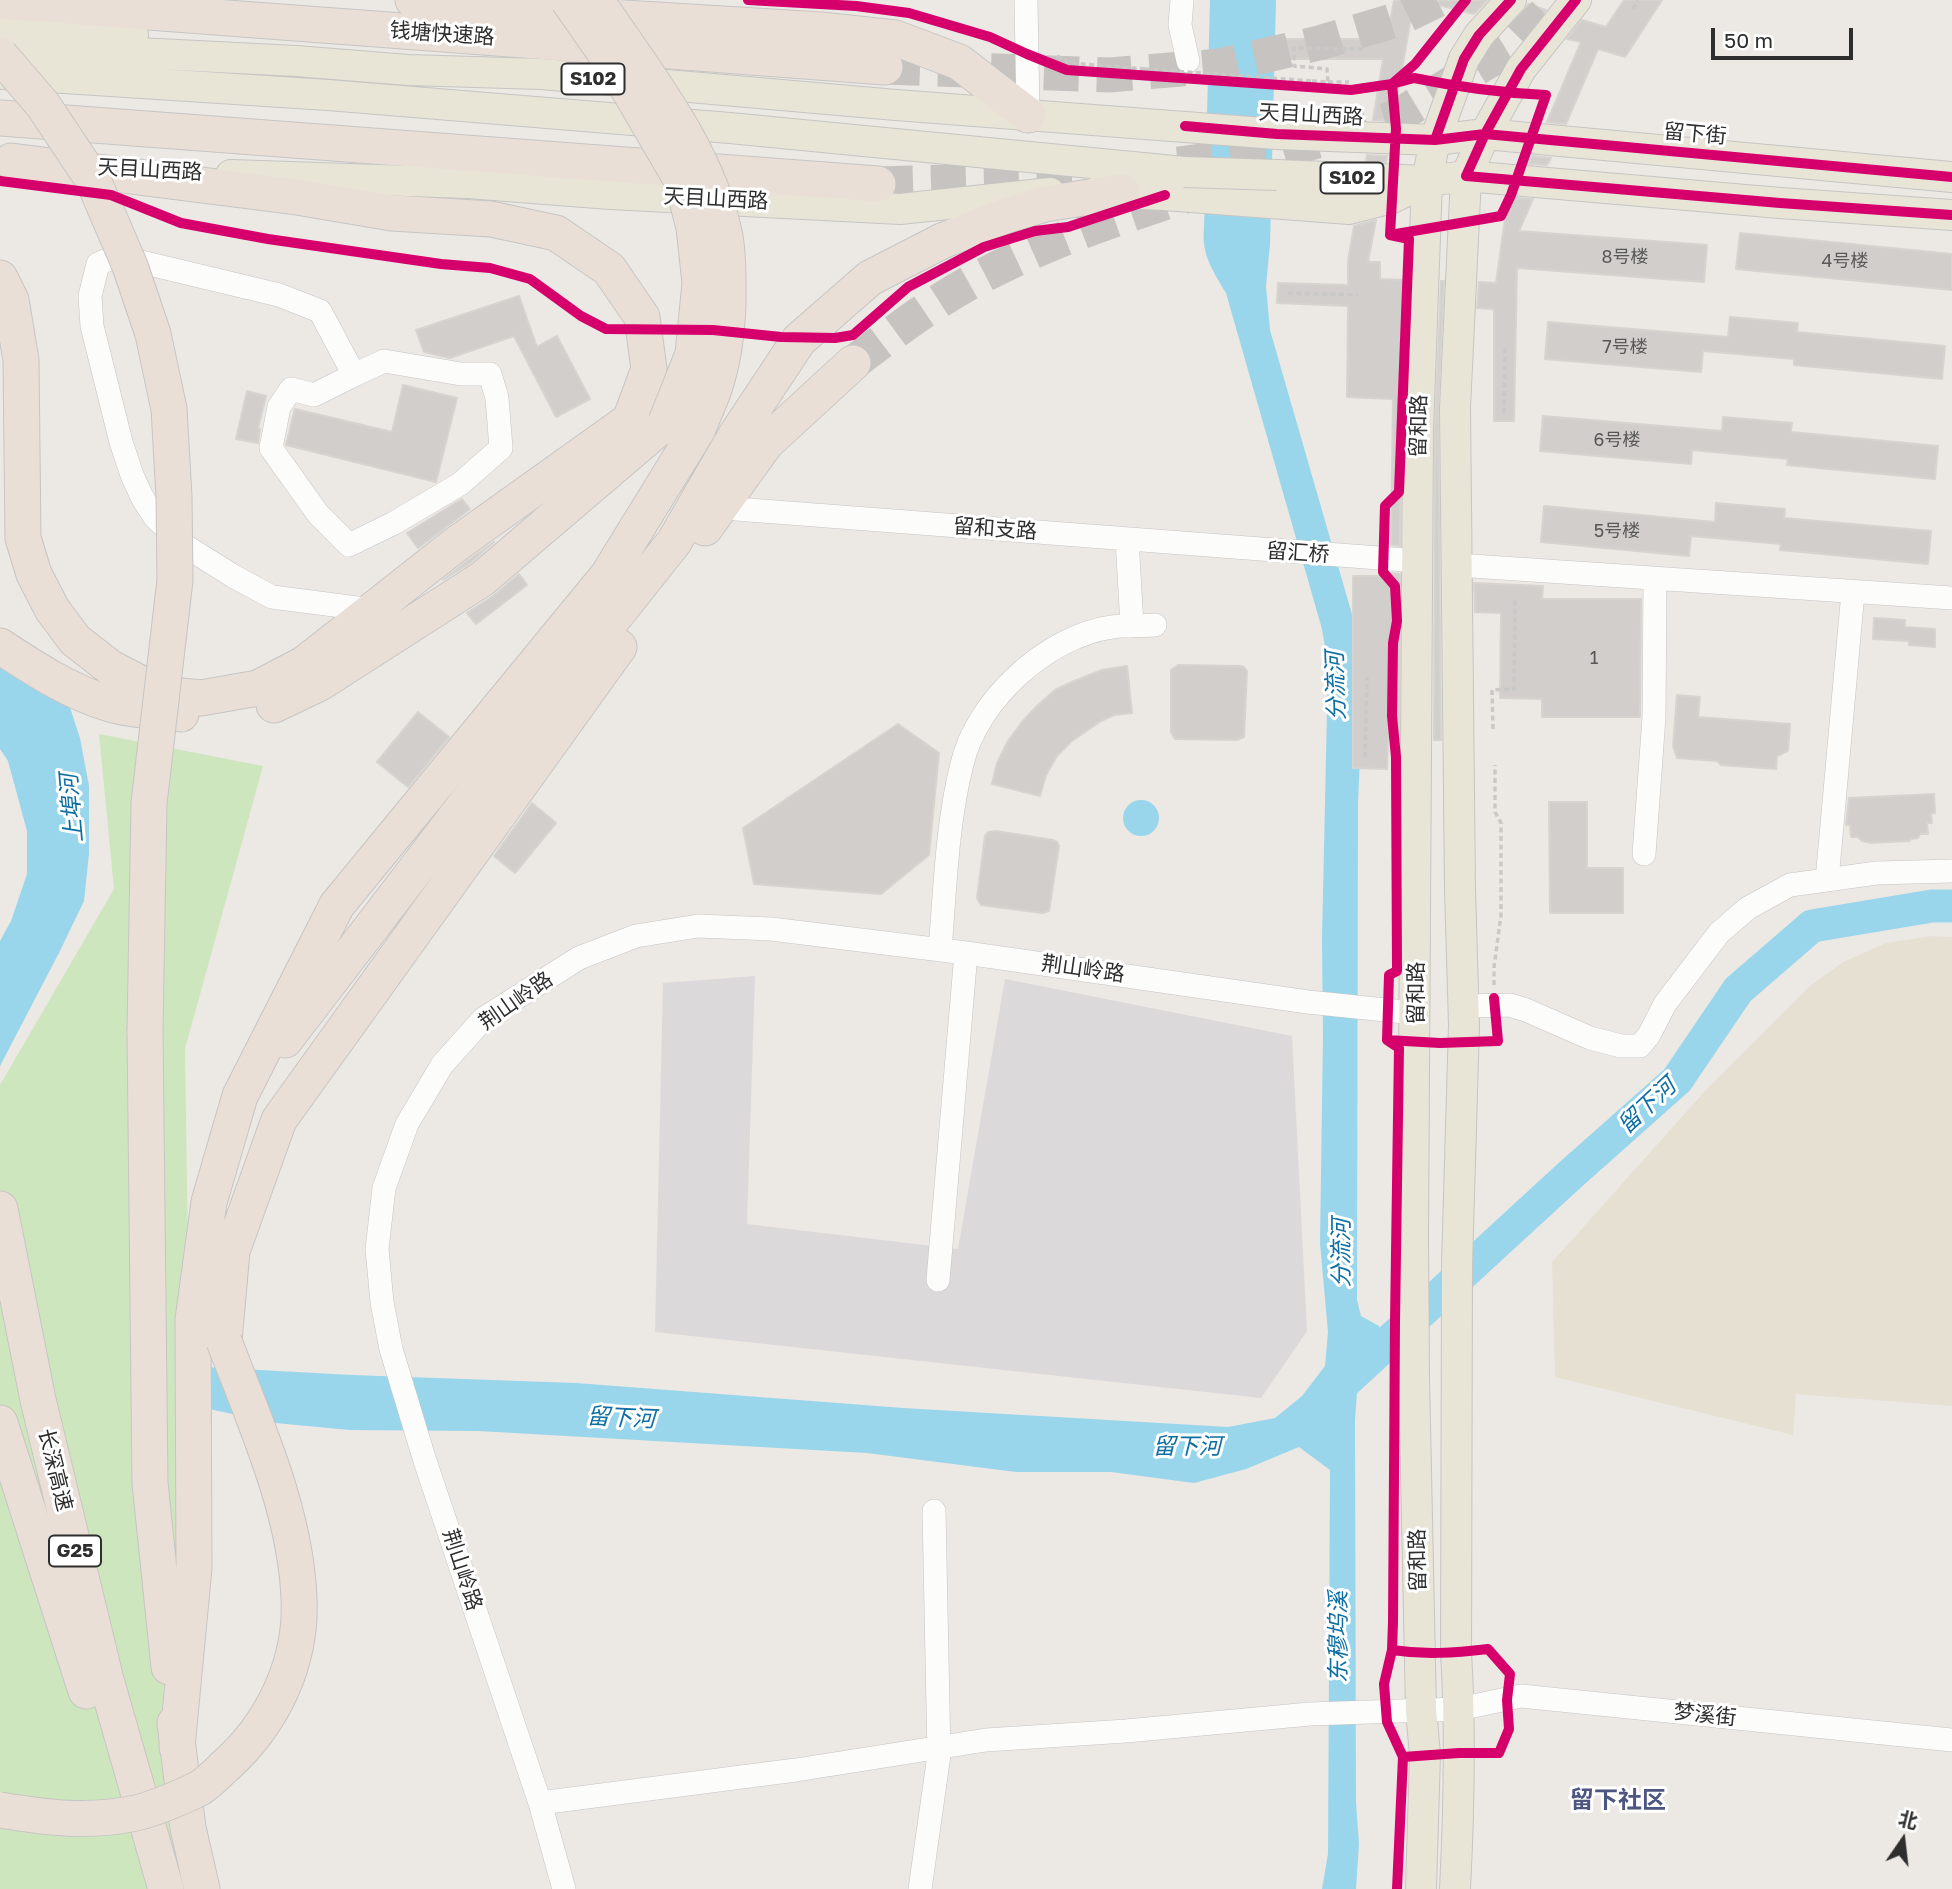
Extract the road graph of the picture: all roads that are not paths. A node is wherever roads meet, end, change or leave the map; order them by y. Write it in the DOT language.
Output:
graph roads {
  1 [pos="200,0"];
  2 [pos="413,0"];
  3 [pos="568,0"];
  4 [pos="596,0"];
  5 [pos="1026,0"];
  6 [pos="1182,0"];
  7 [pos="1511,0"];
  8 [pos="1576,0"];
  9 [pos="0,1"];
  10 [pos="0,21"];
  11 [pos="356,28"];
  12 [pos="0,46"];
  13 [pos="0,55"];
  14 [pos="885,67"];
  15 [pos="408,70"];
  16 [pos="1193,70"];
  17 [pos="0,74"];
  18 [pos="206,88"];
  19 [pos="0,89"];
  20 [pos="1028,116"];
  21 [pos="0,118"];
  22 [pos="1485,134"];
  23 [pos="1435,140"];
  24 [pos="6,161"];
  25 [pos="1466,176"];
  26 [pos="1952,177"];
  27 [pos="1427,181"];
  28 [pos="878,184"];
  29 [pos="1185,185"];
  30 [pos="1121,192"];
  31 [pos="1952,215"];
  32 [pos="0,278"];
  33 [pos="853,363"];
  34 [pos="354,375"];
  35 [pos="682,425"];
  36 [pos="736,509"];
  37 [pos="1127,539"];
  38 [pos="1254,549"];
  39 [pos="1418,561"];
  40 [pos="1457,565"];
  41 [pos="1655,579"];
  42 [pos="1853,592"];
  43 [pos="1952,598"];
  44 [pos="373,610"];
  45 [pos="0,646"];
  46 [pos="1644,855"];
  47 [pos="1952,871"];
  48 [pos="1827,880"];
  49 [pos="358,947"];
  50 [pos="940,950"];
  51 [pos="966,953"];
  52 [pos="1464,1006"];
  53 [pos="1415,1013"];
  54 [pos="239,1099"];
  55 [pos="279,1120"];
  56 [pos="0,1209"];
  57 [pos="938,1280"];
  58 [pos="0,1331"];
  59 [pos="0,1423"];
  60 [pos="934,1511"];
  61 [pos="86,1692"];
  62 [pos="1460,1709"];
  63 [pos="1421,1710"];
  64 [pos="1952,1740"];
  65 [pos="177,1747"];
  66 [pos="939,1747"];
  67 [pos="540,1803"];
  68 [pos="0,1810"];
  69 [pos="142,1889"];
  70 [pos="166,1889"];
  71 [pos="202,1889"];
  72 [pos="564,1889"];
  73 [pos="920,1889"];
  74 [pos="1421,1889"];
  75 [pos="1455,1889"];
  1 -- 11 [label="highway"];
  2 -- 20 [label="highway"];
  3 -- 35 [label="highway, bridge"];
  4 -- 35 [label="highway, bridge"];
  5 -- 20 [label="street"];
  6 -- 16 [label="street"];
  7 -- 23 [label="main road, 留和路"];
  8 -- 22 [label="main road"];
  9 -- 11 [label="highway, 钱塘快速路"];
  10 -- 15 [label="main road, 天目山西路"];
  11 -- 14 [label="highway, 钱塘快速路"];
  12 -- 15 [label="main road, 天目山西路 / S102"];
  13 -- 65 [label="highway, bridge"];
  15 -- 20 [label="main road, 天目山西路 / S102"];
  17 -- 18 [label="main road, 天目山西路 / S102"];
  18 -- 19 [label="main road, 天目山西路"];
  18 -- 29 [label="main road, 天目山西路 / S102"];
  20 -- 23 [label="main road, 天目山西路 / S102"];
  21 -- 28 [label="highway"];
  22 -- 23 [label="main road, 留下街"];
  22 -- 25 [label="main road"];
  22 -- 26 [label="main road, 留下街"];
  23 -- 27 [label="main road, 留和路"];
  24 -- 30 [label="main road, 天目山西路"];
  24 -- 44 [label="highway"];
  25 -- 27 [label="main road, 天目山西路 / S102"];
  25 -- 31 [label="main road"];
  25 -- 40 [label="main road, 留和路"];
  27 -- 29 [label="main road, 天目山西路 / S102, bridge"];
  27 -- 39 [label="main road, 留和路"];
  29 -- 30 [label="main road, 天目山西路"];
  30 -- 49 [label="highway"];
  32 -- 44 [label="highway"];
  33 -- 55 [label="highway"];
  34 -- 34 [label="street"];
  34 -- 44 [label="street"];
  35 -- 45 [label="highway"];
  35 -- 54 [label="highway"];
  36 -- 37 [label="street, 留和支路"];
  37 -- 38 [label="street, 留和支路"];
  37 -- 50 [label="street"];
  38 -- 39 [label="street, 留汇桥"];
  39 -- 53 [label="main road, 留和路"];
  40 -- 41 [label="street"];
  40 -- 52 [label="main road, 留和路"];
  41 -- 42 [label="street"];
  41 -- 46 [label="street"];
  42 -- 43 [label="street"];
  42 -- 48 [label="street"];
  47 -- 48 [label="street"];
  48 -- 52 [label="street"];
  49 -- 54 [label="highway"];
  49 -- 55 [label="highway"];
  50 -- 51 [label="street, 荆山岭路"];
  50 -- 67 [label="street, 荆山岭路"];
  51 -- 53 [label="street, 荆山岭路"];
  51 -- 57 [label="street"];
  52 -- 62 [label="main road, 留和路"];
  53 -- 63 [label="main road, 留和路"];
  54 -- 65 [label="highway"];
  55 -- 68 [label="highway, bridge"];
  56 -- 70 [label="highway, 长深高速 / G25"];
  58 -- 61 [label="highway, 长深高速 / G25"];
  59 -- 61 [label="highway"];
  60 -- 66 [label="street"];
  61 -- 69 [label="highway, 长深高速 / G25"];
  62 -- 63 [label="street, 梦溪街"];
  62 -- 64 [label="street, 梦溪街"];
  62 -- 75 [label="main road, 留和路"];
  63 -- 66 [label="street, 梦溪街"];
  63 -- 74 [label="main road, 留和路"];
  65 -- 71 [label="highway"];
  66 -- 67 [label="street, 梦溪街"];
  66 -- 73 [label="street"];
  67 -- 72 [label="street, 荆山岭路"];
}
